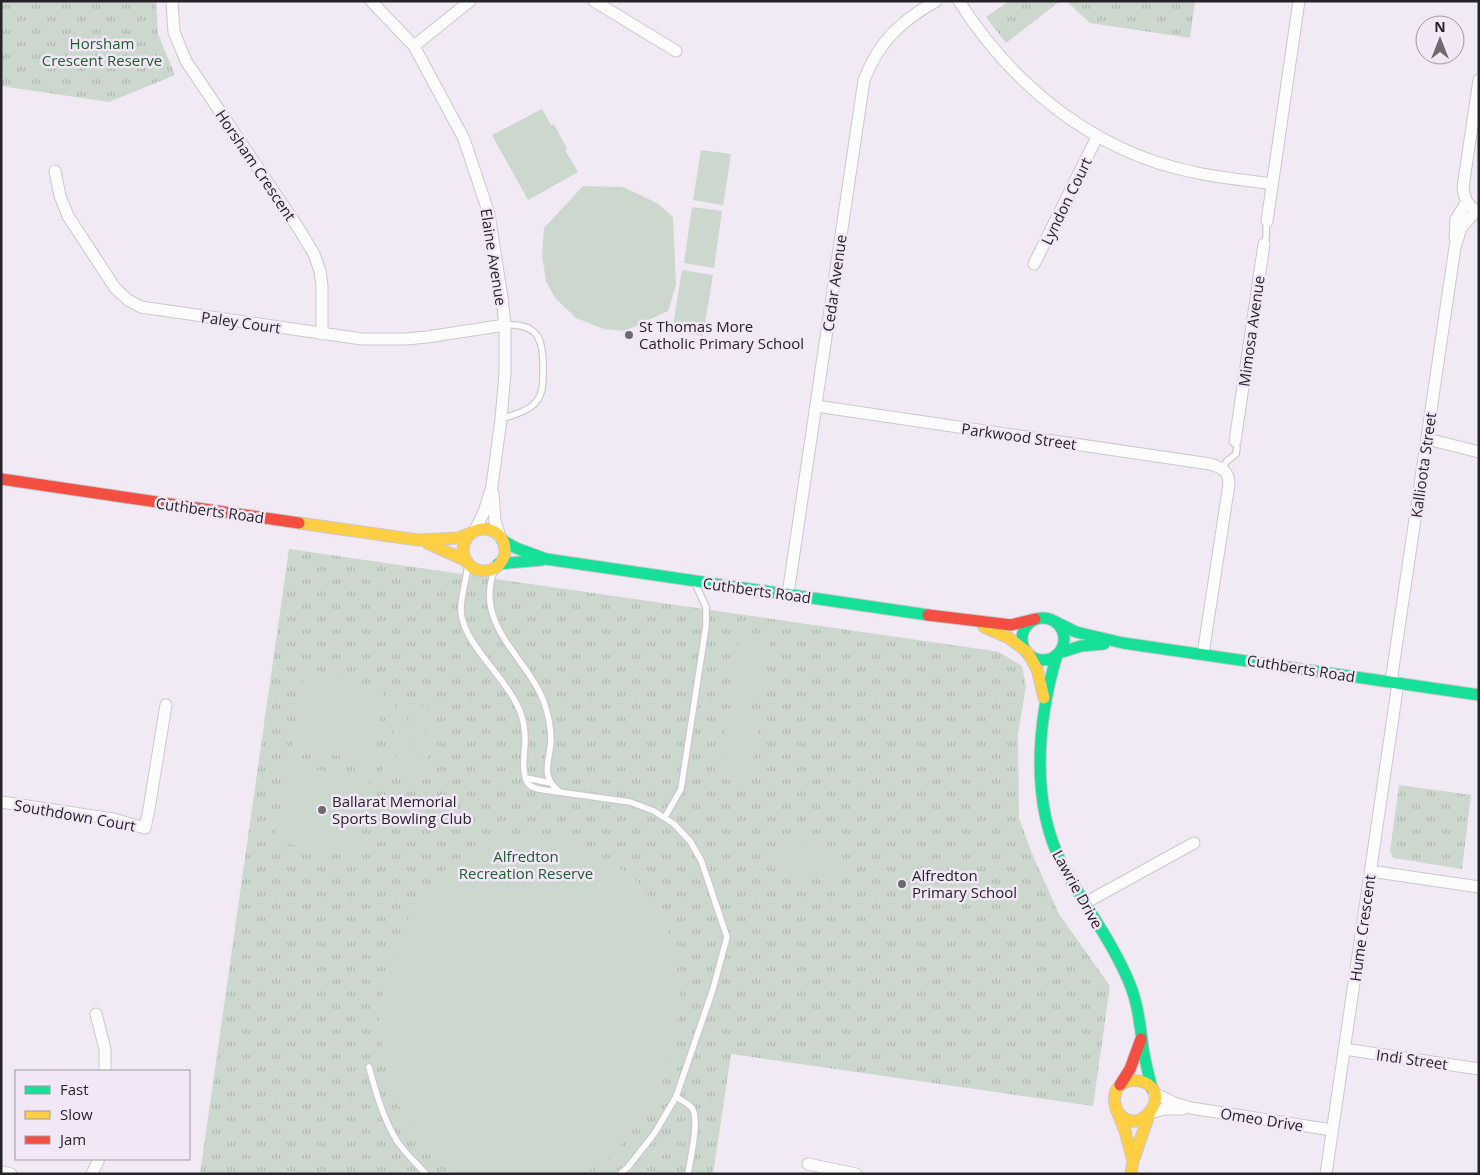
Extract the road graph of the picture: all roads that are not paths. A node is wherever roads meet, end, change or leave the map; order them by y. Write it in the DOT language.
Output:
graph roads {
  1 [pos="172,1"];
  2 [pos="371,1"];
  3 [pos="470,1"];
  4 [pos="594,1"];
  5 [pos="936,1"];
  6 [pos="959,1"];
  7 [pos="1299,1"];
  8 [pos="414,46"];
  9 [pos="676,51"];
  10 [pos="1479,80"];
  11 [pos="1098,137"];
  12 [pos="55,171"];
  13 [pos="1272,184"];
  14 [pos="1467,202"];
  15 [pos="1477,211"];
  16 [pos="1267,221"];
  17 [pos="1264,244"];
  18 [pos="1454,248"];
  19 [pos="1034,264"];
  20 [pos="505,324"];
  21 [pos="322,334"];
  22 [pos="816,406"];
  23 [pos="501,419"];
  24 [pos="1427,440"];
  25 [pos="1235,441"];
  26 [pos="1479,452"];
  27 [pos="1222,468"];
  28 [pos="1,479"];
  29 [pos="492,486"];
  30 [pos="472,532"];
  31 [pos="501,538"];
  32 [pos="418,540"];
  33 [pos="546,559"];
  34 [pos="467,562"];
  35 [pos="497,565"];
  36 [pos="693,581"];
  37 [pos="788,594"];
  38 [pos="1035,619"];
  39 [pos="968,621"];
  40 [pos="1056,622"];
  41 [pos="1123,643"];
  42 [pos="1027,652"];
  43 [pos="1058,654"];
  44 [pos="1203,654"];
  45 [pos="1394,682"];
  46 [pos="1479,695"];
  47 [pos="166,705"];
  48 [pos="1046,705"];
  49 [pos="526,778"];
  50 [pos="551,784"];
  51 [pos="560,792"];
  52 [pos="1,802"];
  53 [pos="665,817"];
  54 [pos="1194,843"];
  55 [pos="1370,871"];
  56 [pos="1479,887"];
  57 [pos="1085,903"];
  58 [pos="96,1014"];
  59 [pos="1142,1037"];
  60 [pos="1344,1050"];
  61 [pos="368,1067"];
  62 [pos="1479,1069"];
  63 [pos="105,1070"];
  64 [pos="1117,1089"];
  65 [pos="1153,1091"];
  66 [pos="676,1097"];
  67 [pos="1192,1108"];
  68 [pos="1116,1109"];
  69 [pos="1150,1114"];
  70 [pos="1332,1130"];
  71 [pos="99,1160"];
  72 [pos="1133,1161"];
  73 [pos="808,1164"];
  74 [pos="1,1172"];
  75 [pos="11,1174"];
  76 [pos="92,1174"];
  77 [pos="426,1174"];
  78 [pos="620,1174"];
  79 [pos="688,1174"];
  80 [pos="856,1174"];
  81 [pos="1131,1174"];
  82 [pos="1326,1174"];
  1 -- 21 [label="street, Horsham Crescent"];
  2 -- 8 [label="street, Elaine Avenue"];
  3 -- 8 [label="street"];
  4 -- 9 [label="street"];
  5 -- 22 [label="street, Cedar Avenue"];
  6 -- 11 [label="street"];
  7 -- 13 [label="street, Mimosa Avenue"];
  8 -- 20 [label="street, Elaine Avenue"];
  10 -- 14 [label="street"];
  11 -- 13 [label="street"];
  11 -- 19 [label="street, Lyndon Court"];
  12 -- 21 [label="street, Paley Court"];
  13 -- 16 [label="street, Mimosa Avenue"];
  14 -- 15 [label="street, Kallioota Street"];
  14 -- 18 [label="street, Kallioota Street"];
  15 -- 18 [label="street, Kallioota Street"];
  16 -- 17 [label="lane, Mimosa Avenue"];
  17 -- 25 [label="street, Mimosa Avenue"];
  18 -- 24 [label="street, Kallioota Street"];
  20 -- 21 [label="street, Paley Court"];
  20 -- 23 [label="street, Elaine Avenue"];
  20 -- 23 [label="lane"];
  22 -- 27 [label="street, Parkwood Street"];
  22 -- 37 [label="street, Cedar Avenue"];
  23 -- 29 [label="street, Elaine Avenue"];
  24 -- 26 [label="street"];
  24 -- 45 [label="street, Kallioota Street"];
  25 -- 27 [label="lane, Mimosa Avenue"];
  27 -- 44 [label="street"];
  28 -- 32 [label="street, Cuthberts Road"];
  29 -- 30 [label="street, Elaine Avenue"];
  29 -- 31 [label="street, Elaine Avenue"];
  30 -- 31 [label="street"];
  30 -- 32 [label="street, Cuthberts Road"];
  30 -- 34 [label="street"];
  31 -- 33 [label="street, Cuthberts Road"];
  31 -- 35 [label="street"];
  32 -- 34 [label="street, Cuthberts Road"];
  33 -- 35 [label="street, Cuthberts Road"];
  33 -- 36 [label="street, Cuthberts Road"];
  34 -- 35 [label="street"];
  34 -- 49 [label="lane"];
  35 -- 50 [label="lane"];
  36 -- 37 [label="street, Cuthberts Road"];
  36 -- 53 [label="lane"];
  37 -- 39 [label="street, Cuthberts Road"];
  38 -- 39 [label="street, Cuthberts Road"];
  38 -- 40 [label="street"];
  38 -- 42 [label="street"];
  39 -- 42 [label="street, Cuthberts Road"];
  40 -- 41 [label="street, Cuthberts Road"];
  40 -- 43 [label="street"];
  41 -- 43 [label="street, Cuthberts Road"];
  41 -- 44 [label="street, Cuthberts Road"];
  42 -- 43 [label="street"];
  42 -- 48 [label="street, Lawrie Drive"];
  43 -- 48 [label="street, Lawrie Drive"];
  44 -- 45 [label="street, Cuthberts Road"];
  45 -- 46 [label="street, Cuthberts Road"];
  45 -- 55 [label="street, Hume Crescent"];
  47 -- 52 [label="street, Southdown Court"];
  48 -- 57 [label="street, Lawrie Drive"];
  49 -- 50 [label="lane"];
  49 -- 51 [label="lane"];
  50 -- 51 [label="lane"];
  51 -- 53 [label="lane"];
  53 -- 66 [label="lane"];
  54 -- 57 [label="street"];
  55 -- 56 [label="street"];
  55 -- 60 [label="street, Hume Crescent"];
  57 -- 59 [label="street, Lawrie Drive"];
  58 -- 63 [label="street"];
  59 -- 64 [label="street, Lawrie Drive"];
  59 -- 65 [label="street, Lawrie Drive"];
  60 -- 62 [label="street, Indi Street"];
  60 -- 70 [label="street, Hume Crescent"];
  61 -- 77 [label="lane"];
  64 -- 65 [label="street"];
  64 -- 68 [label="street"];
  65 -- 67 [label="street, Omeo Drive"];
  65 -- 69 [label="street"];
  66 -- 78 [label="lane"];
  66 -- 79 [label="lane"];
  67 -- 69 [label="street, Omeo Drive"];
  67 -- 70 [label="street, Omeo Drive"];
  68 -- 69 [label="street"];
  68 -- 72 [label="street"];
  69 -- 72 [label="street"];
  70 -- 82 [label="street, Hume Crescent"];
  71 -- 76 [label="street"];
  72 -- 81 [label="street"];
  73 -- 80 [label="street"];
  74 -- 75 [label="street"];
}
